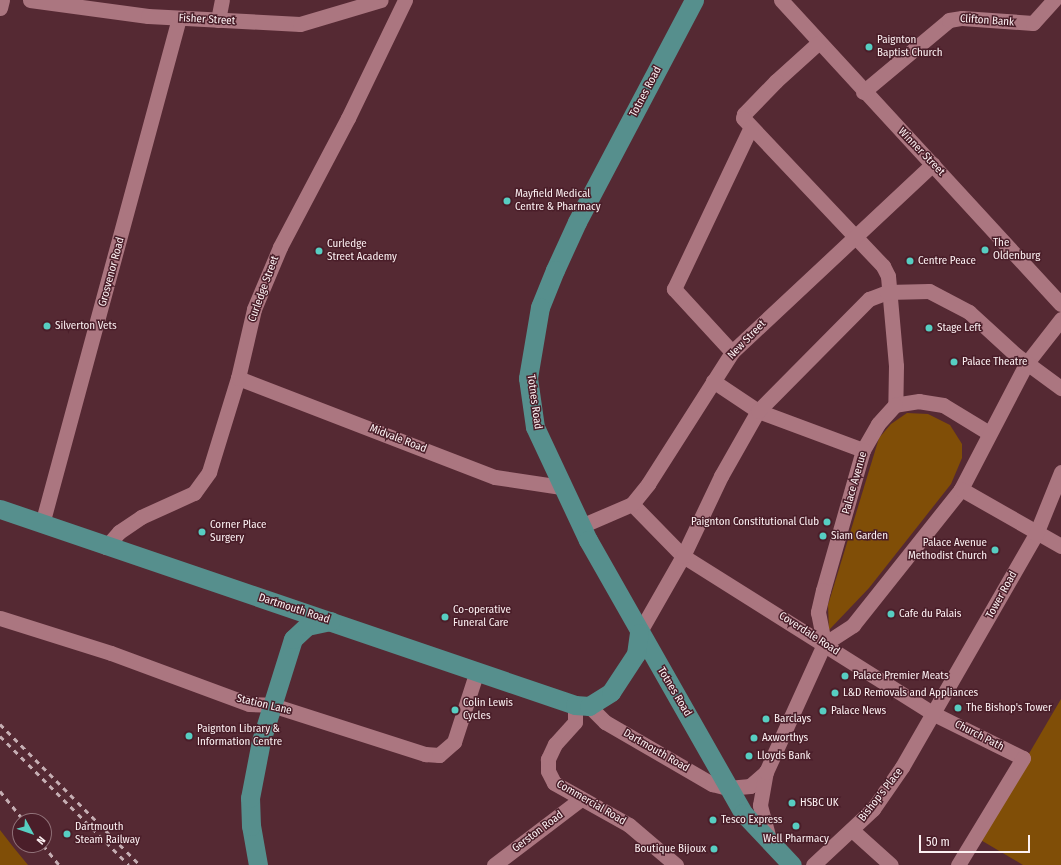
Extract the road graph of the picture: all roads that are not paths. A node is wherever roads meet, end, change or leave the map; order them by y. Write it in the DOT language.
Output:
graph roads {
  1 [pos="2,0"];
  2 [pos="30,0"];
  3 [pos="222,0"];
  4 [pos="381,0"];
  5 [pos="405,0"];
  6 [pos="694,0"];
  7 [pos="781,0"];
  8 [pos="1054,0"];
  9 [pos="0,8"];
  10 [pos="180,18"];
  11 [pos="218,20"];
  12 [pos="818,43"];
  13 [pos="863,92"];
  14 [pos="752,127"];
  15 [pos="933,164"];
  16 [pos="856,236"];
  17 [pos="887,292"];
  18 [pos="1061,304"];
  19 [pos="1061,319"];
  20 [pos="732,352"];
  21 [pos="1026,364"];
  22 [pos="238,378"];
  23 [pos="713,380"];
  24 [pos="1061,388"];
  25 [pos="896,405"];
  26 [pos="758,410"];
  27 [pos="989,433"];
  28 [pos="863,450"];
  29 [pos="1061,472"];
  30 [pos="561,487"];
  31 [pos="961,489"];
  32 [pos="632,504"];
  33 [pos="0,509"];
  34 [pos="42,524"];
  35 [pos="581,526"];
  36 [pos="1036,534"];
  37 [pos="1061,546"];
  38 [pos="106,547"];
  39 [pos="683,556"];
  40 [pos="282,605"];
  41 [pos="0,618"];
  42 [pos="330,621"];
  43 [pos="639,632"];
  44 [pos="293,639"];
  45 [pos="824,644"];
  46 [pos="477,671"];
  47 [pos="626,672"];
  48 [pos="662,674"];
  49 [pos="272,706"];
  50 [pos="582,706"];
  51 [pos="934,714"];
  52 [pos="766,772"];
  53 [pos="728,788"];
  54 [pos="581,799"];
  55 [pos="852,830"];
  56 [pos="771,845"];
  57 [pos="258,865"];
  58 [pos="494,865"];
  59 [pos="676,865"];
  60 [pos="792,865"];
  61 [pos="814,865"];
  62 [pos="891,865"];
  63 [pos="958,865"];
  1 -- 9 [label="street"];
  2 -- 10 [label="street, Fisher Street"];
  3 -- 11 [label="street"];
  4 -- 11 [label="street, Fisher Street"];
  5 -- 22 [label="street, Curledge Street"];
  6 -- 30 [label="main road, Totnes Road"];
  7 -- 12 [label="street, Winner Street"];
  8 -- 13 [label="street, Clifton Bank"];
  10 -- 11 [label="street, Fisher Street"];
  10 -- 34 [label="street, Grosvenor Road"];
  12 -- 13 [label="street, Winner Street"];
  12 -- 14 [label="street"];
  13 -- 15 [label="street, Winner Street"];
  14 -- 16 [label="street"];
  14 -- 20 [label="street"];
  15 -- 16 [label="street, New Street"];
  15 -- 18 [label="street, Winner Street"];
  16 -- 17 [label="street"];
  16 -- 20 [label="street, New Street"];
  17 -- 21 [label="street"];
  17 -- 25 [label="street"];
  17 -- 26 [label="street"];
  19 -- 21 [label="street"];
  20 -- 23 [label="street, New Street"];
  21 -- 24 [label="street"];
  21 -- 27 [label="street"];
  22 -- 30 [label="street, Midvale Road"];
  22 -- 38 [label="street, Curledge Street"];
  23 -- 26 [label="street"];
  23 -- 32 [label="street, New Street"];
  25 -- 27 [label="street"];
  25 -- 28 [label="street, Palace Avenue"];
  26 -- 28 [label="street"];
  26 -- 39 [label="street"];
  27 -- 31 [label="street"];
  28 -- 45 [label="street, Palace Avenue"];
  29 -- 36 [label="street, Tower Road"];
  30 -- 35 [label="main road, Totnes Road"];
  31 -- 36 [label="street"];
  31 -- 45 [label="street"];
  32 -- 35 [label="street, New Street"];
  32 -- 39 [label="street, Coverdale Road"];
  33 -- 34 [label="main road, Dartmouth Road"];
  34 -- 38 [label="main road, Dartmouth Road"];
  35 -- 43 [label="main road, Totnes Road"];
  36 -- 37 [label="street"];
  36 -- 51 [label="street, Tower Road"];
  38 -- 40 [label="main road, Dartmouth Road"];
  39 -- 43 [label="street"];
  39 -- 45 [label="street, Coverdale Road"];
  40 -- 42 [label="main road, Dartmouth Road"];
  40 -- 44 [label="main road"];
  41 -- 49 [label="street, Station Lane"];
  42 -- 44 [label="main road"];
  42 -- 46 [label="main road, Dartmouth Road"];
  43 -- 47 [label="main road"];
  43 -- 48 [label="main road, Totnes Road"];
  44 -- 49 [label="main road"];
  45 -- 51 [label="street, Coverdale Road"];
  45 -- 52 [label="street"];
  46 -- 49 [label="street, Station Lane"];
  46 -- 50 [label="main road, Dartmouth Road"];
  47 -- 48 [label="main road"];
  47 -- 50 [label="main road"];
  48 -- 53 [label="main road, Totnes Road"];
  49 -- 57 [label="main road"];
  50 -- 53 [label="street, Dartmouth Road"];
  50 -- 54 [label="street, Commercial Road"];
  51 -- 55 [label="street, Bishop's Place"];
  51 -- 63 [label="street, Church Path"];
  52 -- 53 [label="street"];
  52 -- 56 [label="street"];
  53 -- 56 [label="main road, Totnes Road"];
  54 -- 58 [label="street, Gerston Road"];
  54 -- 59 [label="street, Commercial Road"];
  55 -- 61 [label="street, Bishop's Place"];
  55 -- 62 [label="street"];
  56 -- 60 [label="main road, Totnes Road"];
}
